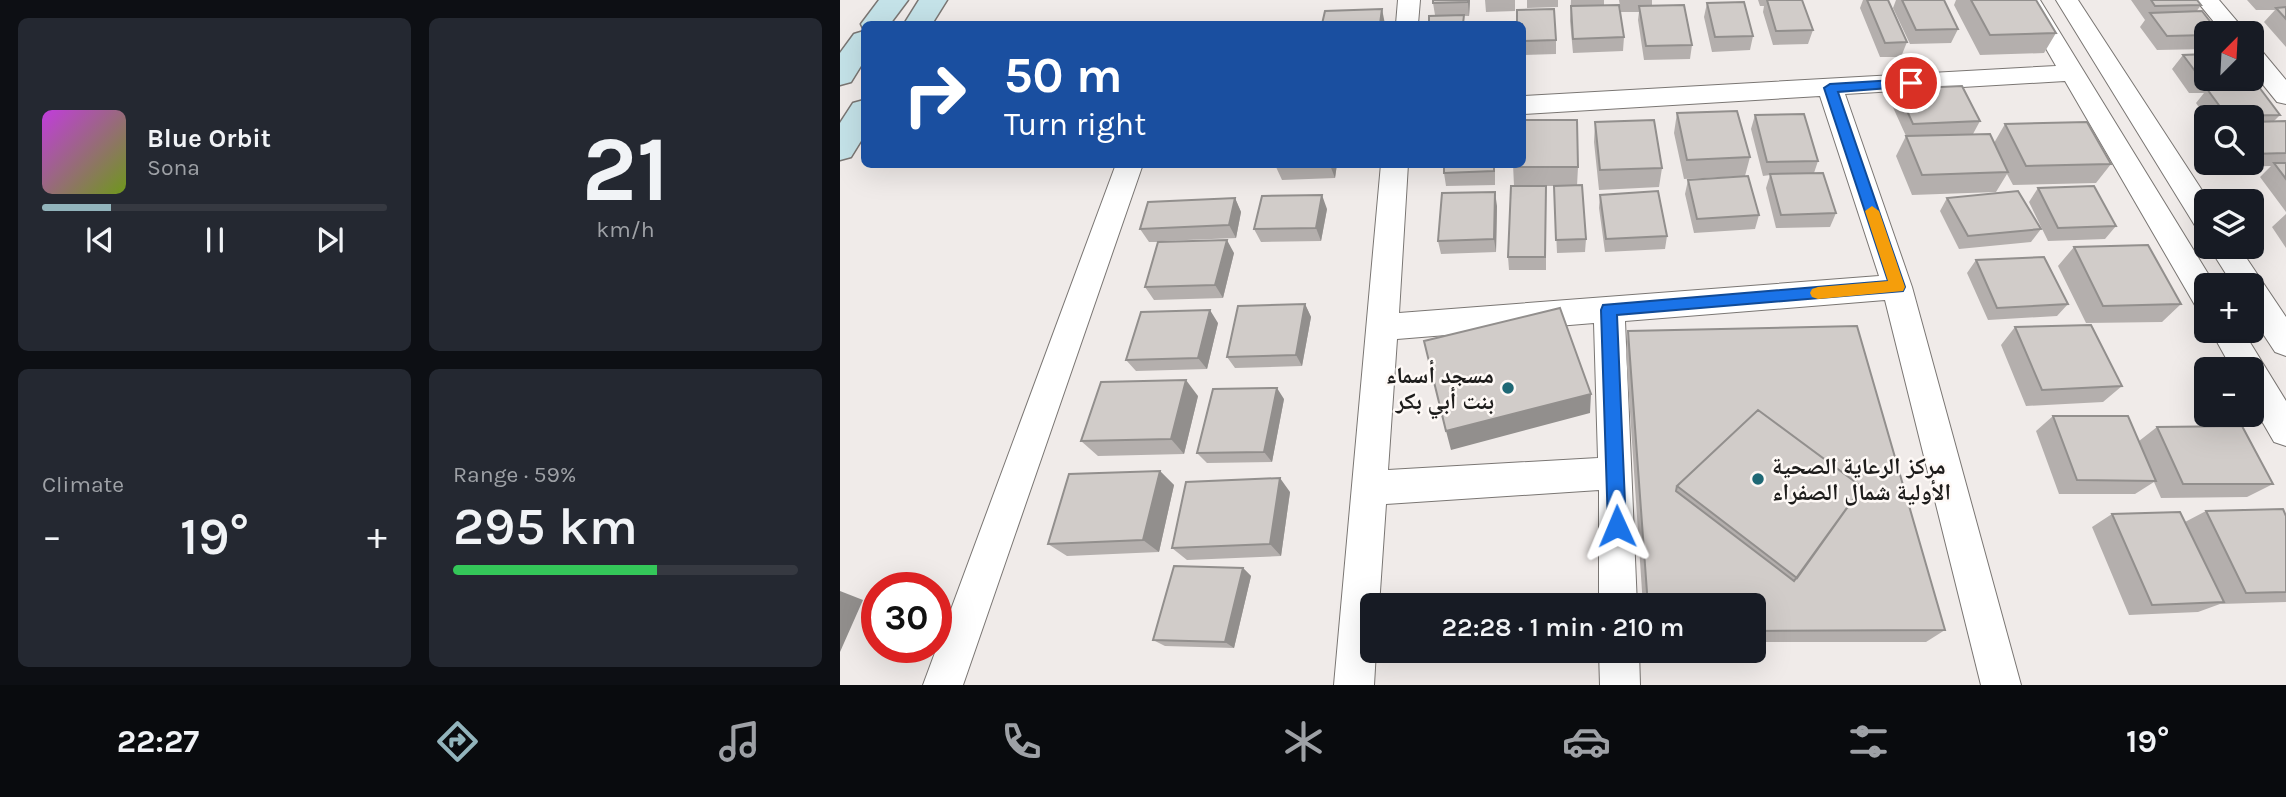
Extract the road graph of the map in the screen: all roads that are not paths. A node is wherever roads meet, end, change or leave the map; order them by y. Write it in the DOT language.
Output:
graph roads {
  1 [pos="894,0"];
  2 [pos="933,0"];
  3 [pos="1409,0"];
  4 [pos="2029,0"];
  5 [pos="2067,0"];
  6 [pos="2207,0"];
  7 [pos="877,21"];
  8 [pos="920,21"];
  9 [pos="1406,21"];
  10 [pos="2225,21"];
  11 [pos="861,44"];
  12 [pos="2264,69"];
  13 [pos="2072,73"];
  14 [pos="840,75"];
  15 [pos="1830,88"];
  16 [pos="2286,96"];
  17 [pos="1526,105"];
  18 [pos="861,118"];
  19 [pos="840,149"];
  20 [pos="1129,168"];
  21 [pos="1395,168"];
  22 [pos="2194,200"];
  23 [pos="2194,276"];
  24 [pos="1897,287"];
  25 [pos="2264,309"];
  26 [pos="1609,310"];
  27 [pos="1382,327"];
  28 [pos="2286,343"];
  29 [pos="2264,394"];
  30 [pos="2286,430"];
  31 [pos="1616,473"];
  32 [pos="1371,488"];
  33 [pos="1618,593"];
  34 [pos="1619,663"];
  35 [pos="943,685"];
  36 [pos="1354,685"];
  37 [pos="1620,685"];
  38 [pos="2001,685"];
  1 -- 7 [label="street"];
  2 -- 8 [label="street"];
  3 -- 9 [label="street"];
  4 -- 13 [label="street"];
  5 -- 22 [label="street"];
  6 -- 10 [label="street"];
  11 -- 14 [label="street"];
  12 -- 16 [label="street"];
  13 -- 15 [label="street"];
  13 -- 23 [label="street"];
  15 -- 17 [label="street"];
  15 -- 24 [label="street"];
  18 -- 19 [label="street"];
  20 -- 35 [label="street"];
  21 -- 27 [label="street"];
  24 -- 26 [label="street"];
  24 -- 38 [label="street"];
  25 -- 28 [label="street"];
  26 -- 27 [label="street"];
  26 -- 31 [label="street"];
  27 -- 32 [label="street"];
  29 -- 30 [label="street"];
  31 -- 32 [label="street"];
  31 -- 33 [label="street"];
  32 -- 36 [label="street"];
  34 -- 37 [label="street"];
}
